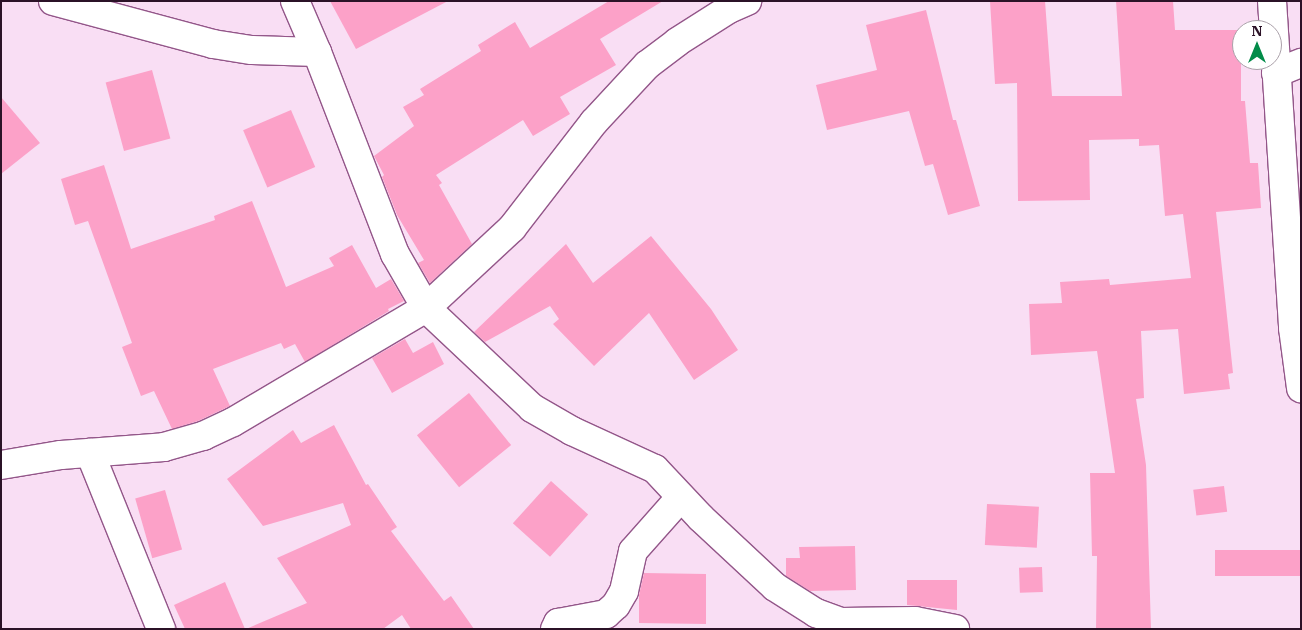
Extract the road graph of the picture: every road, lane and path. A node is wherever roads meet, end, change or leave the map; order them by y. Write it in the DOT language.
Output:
graph roads {
  1 [pos="53,1"];
  2 [pos="295,1"];
  3 [pos="747,1"];
  4 [pos="1272,1"];
  5 [pos="317,52"];
  6 [pos="1289,68"];
  7 [pos="426,308"];
  8 [pos="1301,388"];
  9 [pos="90,453"];
  10 [pos="1,465"];
  11 [pos="681,497"];
  12 [pos="864,626"];
  13 [pos="161,629"];
  14 [pos="556,629"];
  15 [pos="955,629"];
  1 -- 5 [label="street"];
  2 -- 5 [label="street"];
  3 -- 7 [label="street"];
  4 -- 6 [label="street"];
  5 -- 7 [label="street"];
  6 -- 8 [label="street"];
  7 -- 9 [label="street"];
  7 -- 11 [label="street"];
  9 -- 10 [label="street"];
  9 -- 13 [label="street"];
  11 -- 12 [label="street"];
  11 -- 14 [label="street"];
  12 -- 15 [label="street"];
}
